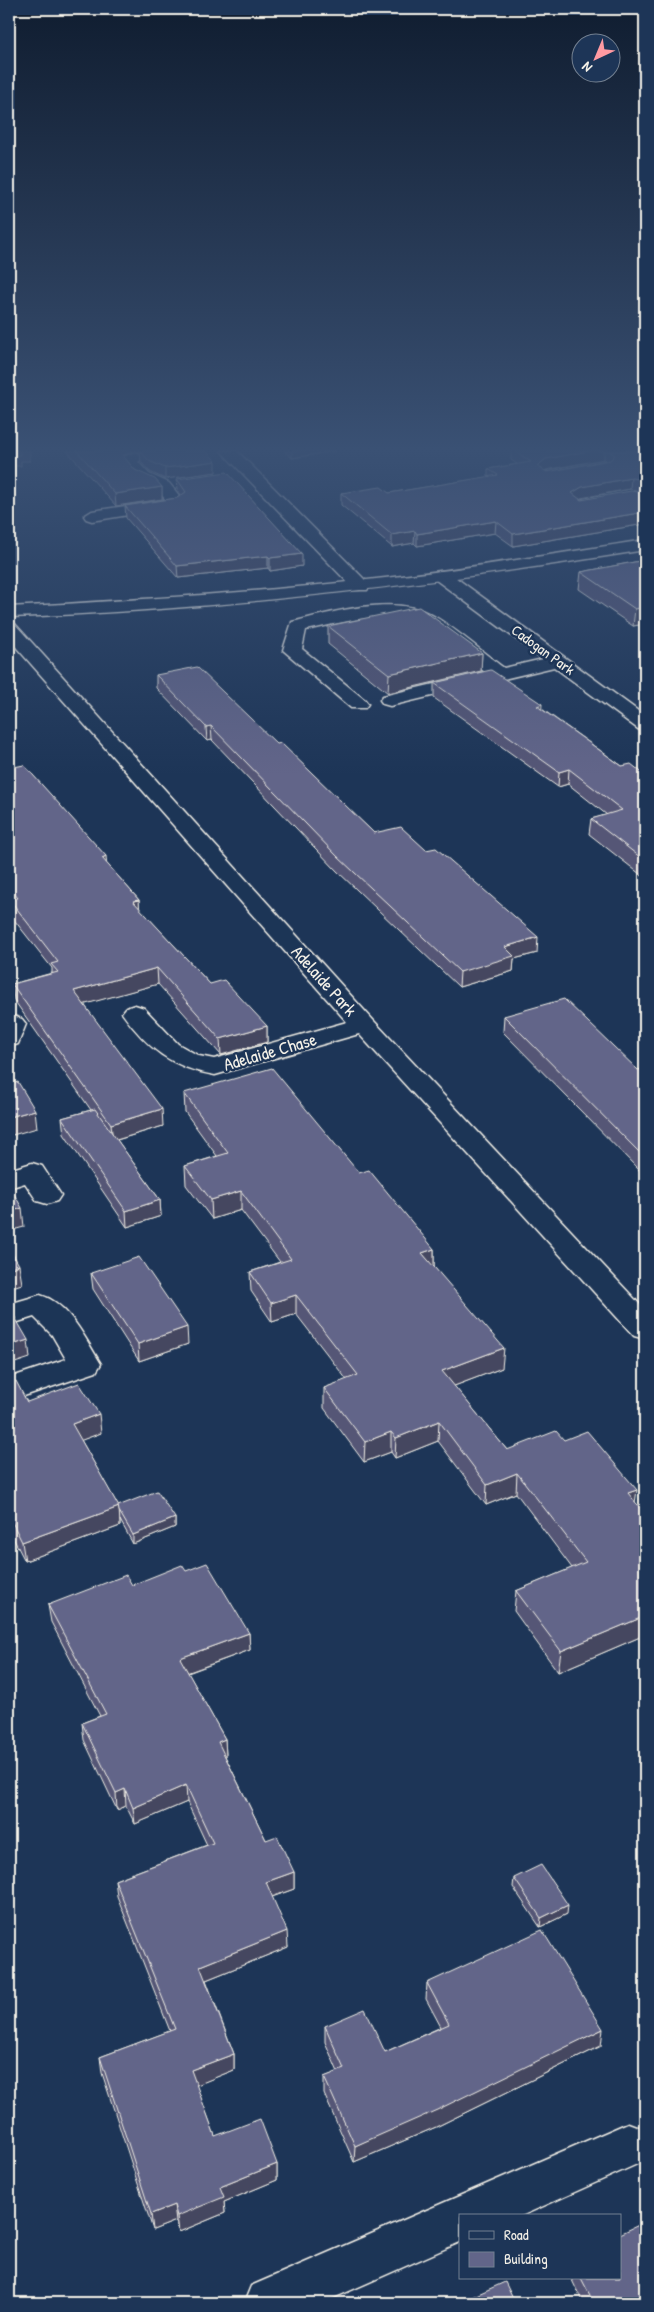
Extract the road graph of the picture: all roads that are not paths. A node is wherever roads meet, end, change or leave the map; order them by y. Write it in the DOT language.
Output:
graph roads {
  1 [pos="334,559"];
  2 [pos="554,559"];
  3 [pos="442,576"];
  4 [pos="361,586"];
  5 [pos="9,612"];
  6 [pos="9,628"];
  7 [pos="558,660"];
  8 [pos="501,675"];
  9 [pos="390,700"];
  10 [pos="358,704"];
  11 [pos="645,725"];
  12 [pos="135,1013"];
  13 [pos="364,1025"];
  14 [pos="9,1179"];
  15 [pos="46,1195"];
  16 [pos="18,1312"];
  17 [pos="645,1329"];
  18 [pos="9,1390"];
  19 [pos="628,2146"];
  20 [pos="473,2214"];
  21 [pos="459,2219"];
  22 [pos="268,2303"];
  1 -- 4 [label="street"];
  2 -- 3 [label="street"];
  3 -- 4 [label="street"];
  3 -- 7 [label="street, Cadogan Park"];
  4 -- 5 [label="street"];
  6 -- 13 [label="street, Adelaide Park"];
  7 -- 8 [label="street"];
  7 -- 11 [label="street, Cadogan Park"];
  8 -- 9 [label="street"];
  8 -- 10 [label="street"];
  12 -- 13 [label="street, Adelaide Chase"];
  13 -- 17 [label="street, Adelaide Park"];
  14 -- 15 [label="street"];
  16 -- 18 [label="street"];
  19 -- 20 [label="street"];
  21 -- 22 [label="street"];
}
